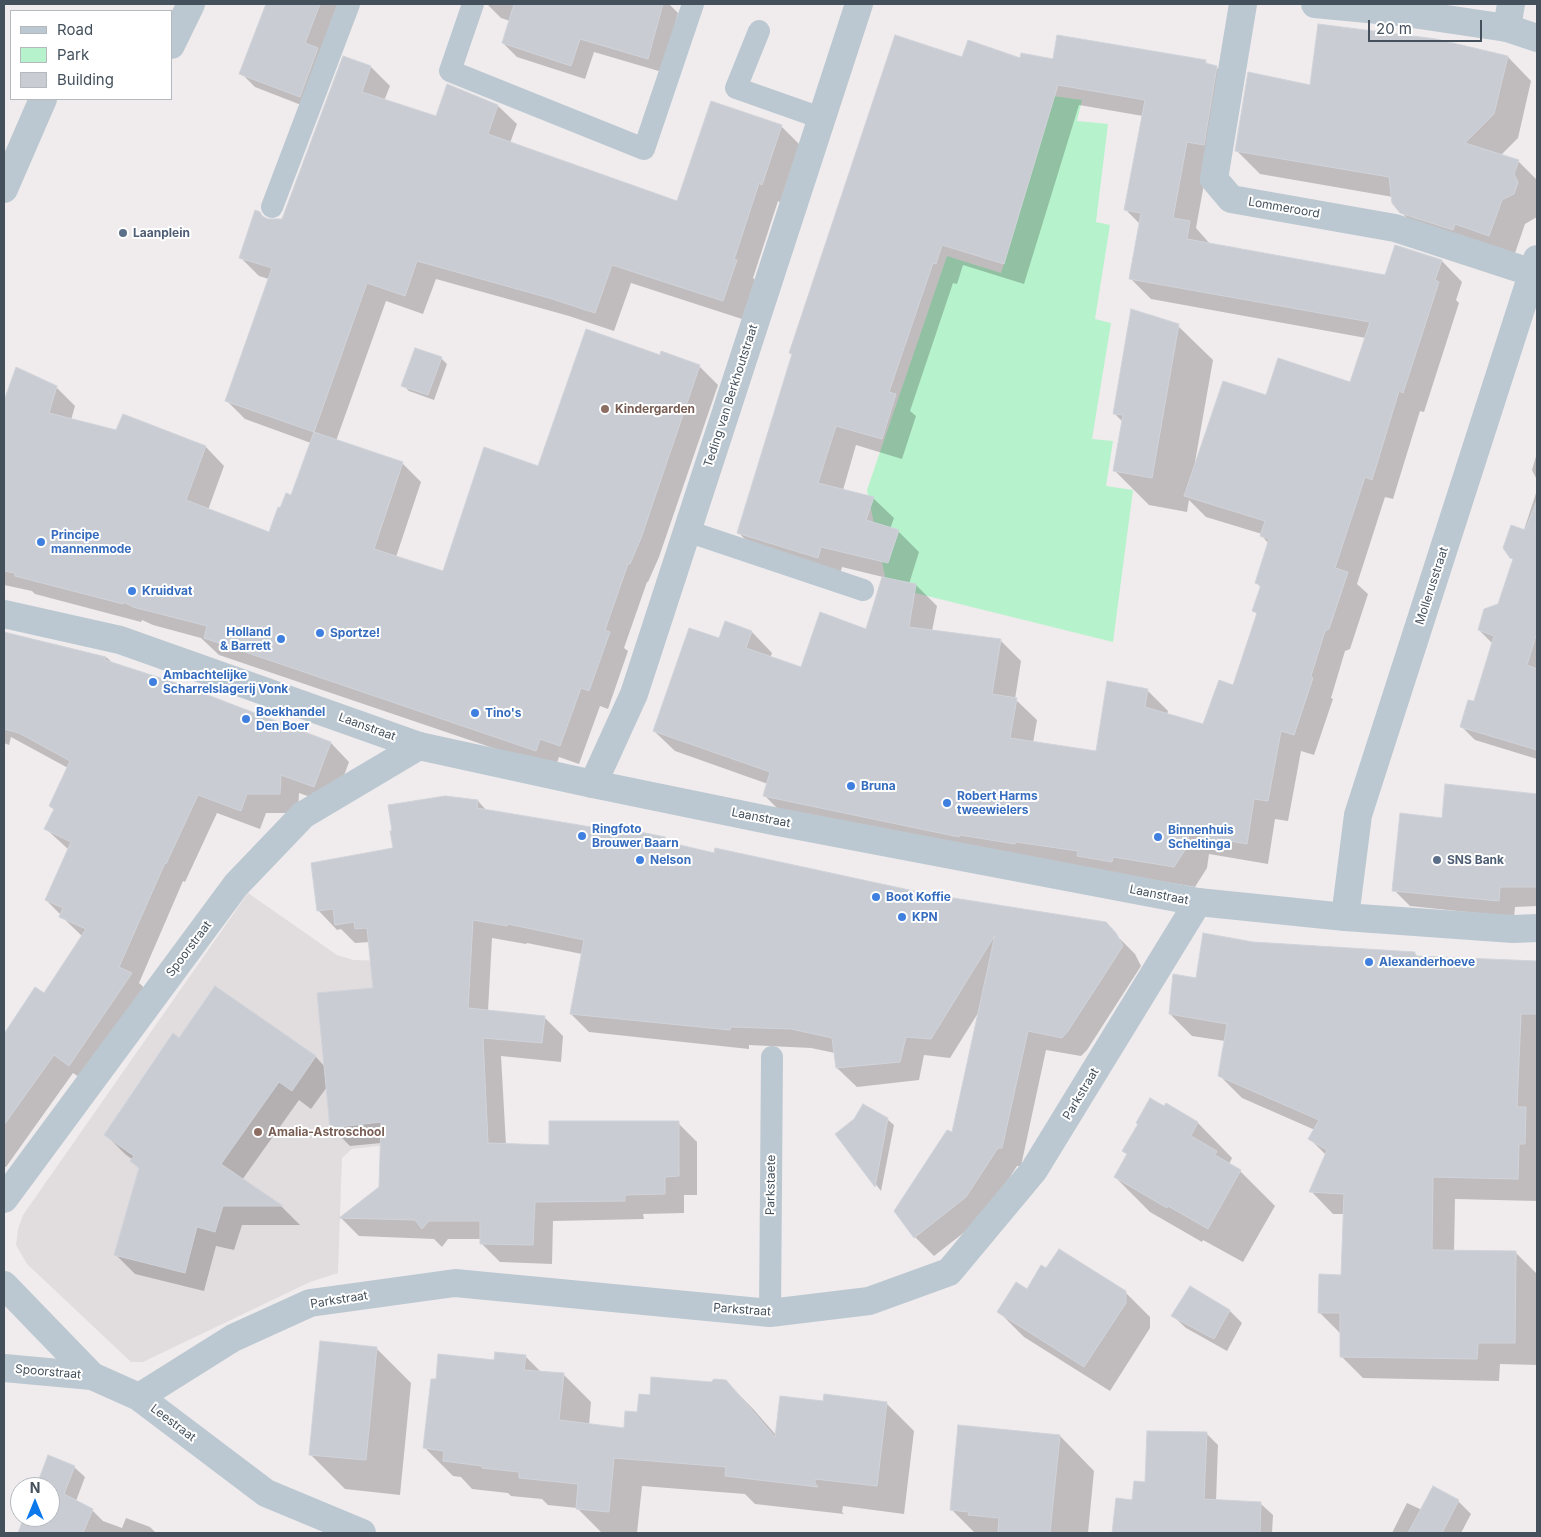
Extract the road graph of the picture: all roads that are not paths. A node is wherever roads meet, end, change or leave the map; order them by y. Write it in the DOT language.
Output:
graph roads {
  1 [pos="191,4"];
  2 [pos="349,4"];
  3 [pos="473,4"];
  4 [pos="693,4"];
  5 [pos="859,4"];
  6 [pos="1243,4"];
  7 [pos="1314,4"];
  8 [pos="1509,16"];
  9 [pos="759,31"];
  10 [pos="1537,38"];
  11 [pos="172,43"];
  12 [pos="43,100"];
  13 [pos="822,118"];
  14 [pos="4,189"];
  15 [pos="272,207"];
  16 [pos="1535,266"];
  17 [pos="687,531"];
  18 [pos="863,590"];
  19 [pos="4,614"];
  20 [pos="419,746"];
  21 [pos="593,784"];
  22 [pos="1198,902"];
  23 [pos="1345,917"];
  24 [pos="1537,928"];
  25 [pos="772,1057"];
  26 [pos="4,1199"];
  27 [pos="4,1285"];
  28 [pos="770,1313"];
  29 [pos="4,1368"];
  30 [pos="92,1376"];
  31 [pos="139,1397"];
  32 [pos="362,1533"];
  1 -- 11 [label="street"];
  2 -- 15 [label="lane"];
  3 -- 4 [label="lane"];
  5 -- 13 [label="street, Teding van Berkhoutstraat"];
  6 -- 16 [label="street, Lommeroord"];
  7 -- 8 [label="street"];
  8 -- 10 [label="street"];
  9 -- 13 [label="lane"];
  12 -- 14 [label="street"];
  13 -- 17 [label="street, Teding van Berkhoutstraat"];
  16 -- 23 [label="street, Mollerusstraat"];
  17 -- 18 [label="lane"];
  17 -- 21 [label="street, Teding van Berkhoutstraat"];
  19 -- 20 [label="street, Laanstraat"];
  20 -- 21 [label="street, Laanstraat"];
  20 -- 26 [label="street, Spoorstraat"];
  21 -- 22 [label="street, Laanstraat"];
  22 -- 23 [label="street, Laanstraat"];
  22 -- 28 [label="street, Parkstraat"];
  23 -- 24 [label="street, Laanstraat"];
  25 -- 28 [label="lane, Parkstaete"];
  27 -- 30 [label="street, Leestraat"];
  28 -- 31 [label="street, Parkstraat"];
  29 -- 30 [label="street, Spoorstraat"];
  30 -- 31 [label="street, Leestraat"];
  31 -- 32 [label="street, Leestraat"];
}
